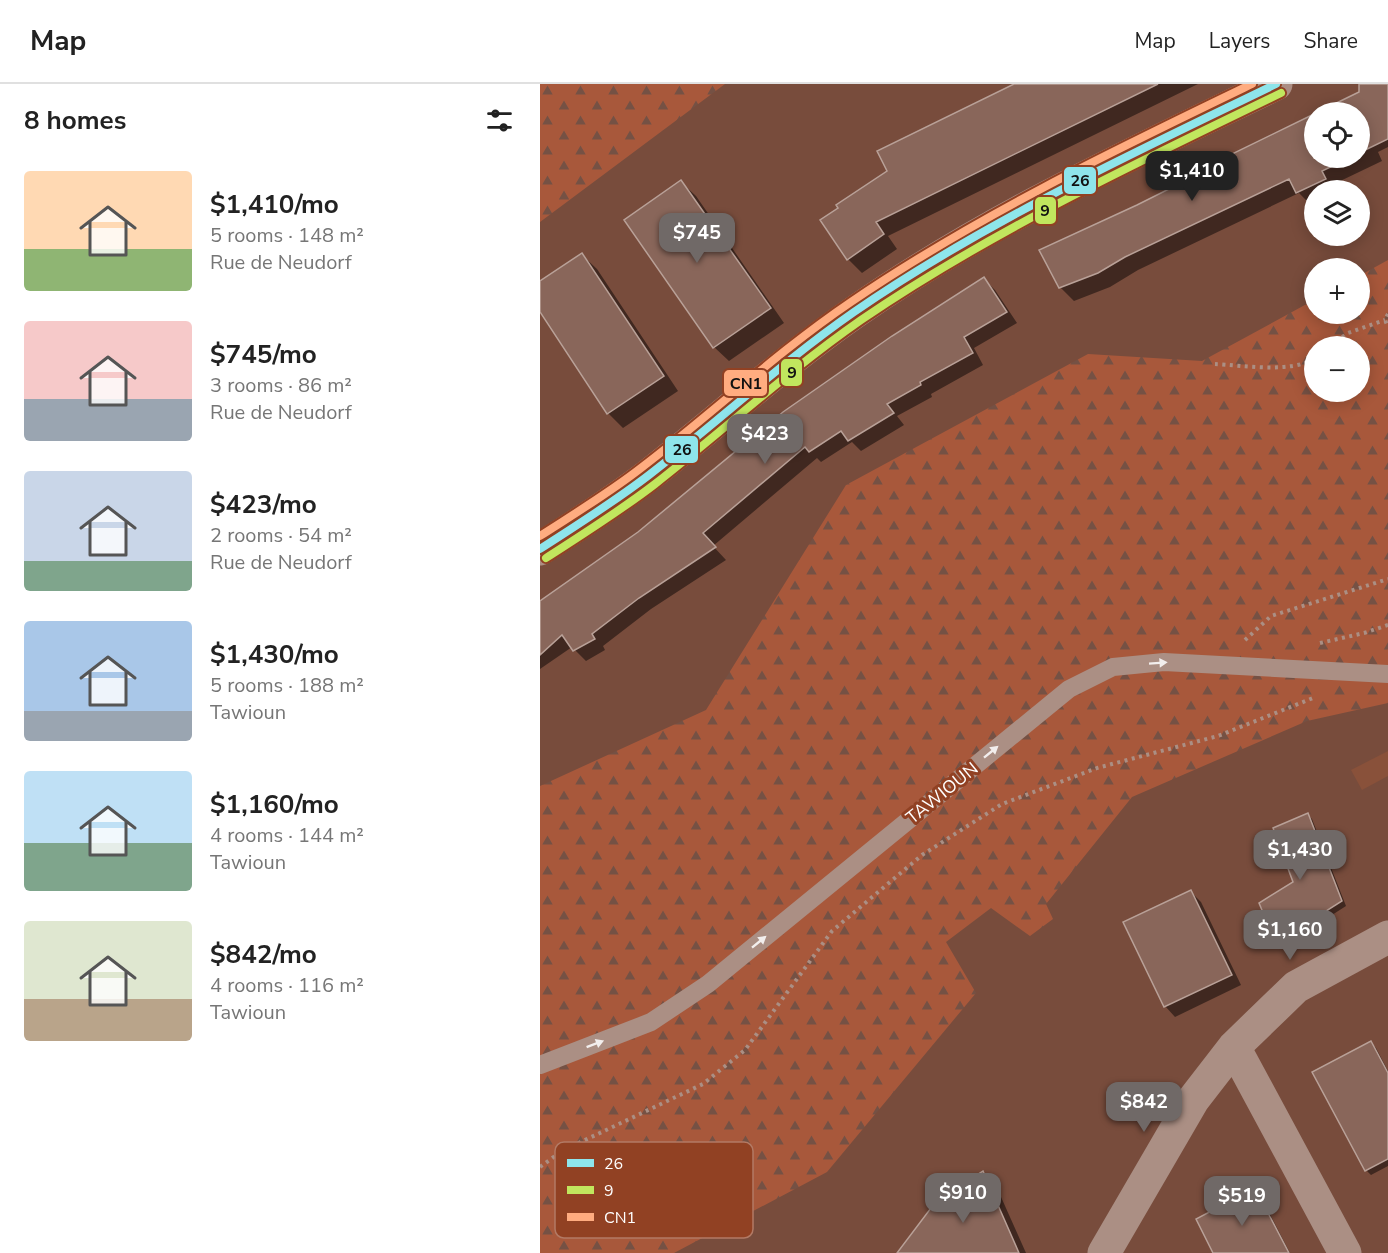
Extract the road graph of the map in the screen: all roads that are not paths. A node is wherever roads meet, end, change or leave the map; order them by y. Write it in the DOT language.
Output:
graph roads {
  1 [pos="1276,84"];
  2 [pos="540,549"];
  3 [pos="1388,674"];
  4 [pos="1388,937"];
  5 [pos="1234,1047"];
  6 [pos="540,1065"];
  7 [pos="1104,1253"];
  8 [pos="1345,1253"];
  1 -- 2 [label="main road"];
  6 -- 3 [label="lane, TAWIOUN, one-way"];
  4 -- 5 [label="street"];
  5 -- 7 [label="street"];
  5 -- 8 [label="street"];
}
